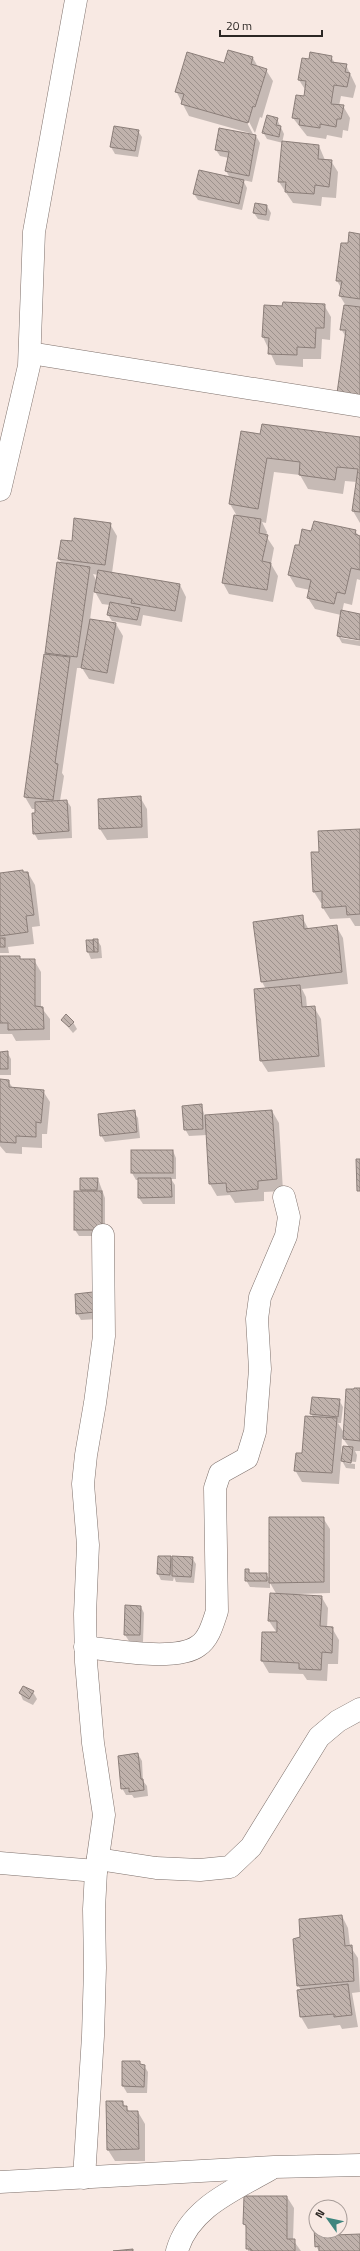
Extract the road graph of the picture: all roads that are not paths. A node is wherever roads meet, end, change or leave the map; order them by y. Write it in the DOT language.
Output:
graph roads {
  1 [pos="76,0"];
  2 [pos="30,353"];
  3 [pos="360,406"];
  4 [pos="0,490"];
  5 [pos="284,1197"];
  6 [pos="103,1235"];
  7 [pos="85,1647"];
  8 [pos="360,1709"];
  9 [pos="0,1863"];
  10 [pos="97,1865"];
  11 [pos="360,2165"];
  12 [pos="274,2167"];
  13 [pos="84,2178"];
  14 [pos="0,2182"];
  15 [pos="177,2251"];
  1 -- 2 [label="street"];
  2 -- 3 [label="street"];
  2 -- 4 [label="street"];
  5 -- 7 [label="street"];
  6 -- 7 [label="street"];
  7 -- 10 [label="street"];
  8 -- 10 [label="street"];
  9 -- 10 [label="street"];
  10 -- 13 [label="street"];
  11 -- 12 [label="street"];
  12 -- 13 [label="street"];
  12 -- 15 [label="street"];
  13 -- 14 [label="street"];
}
